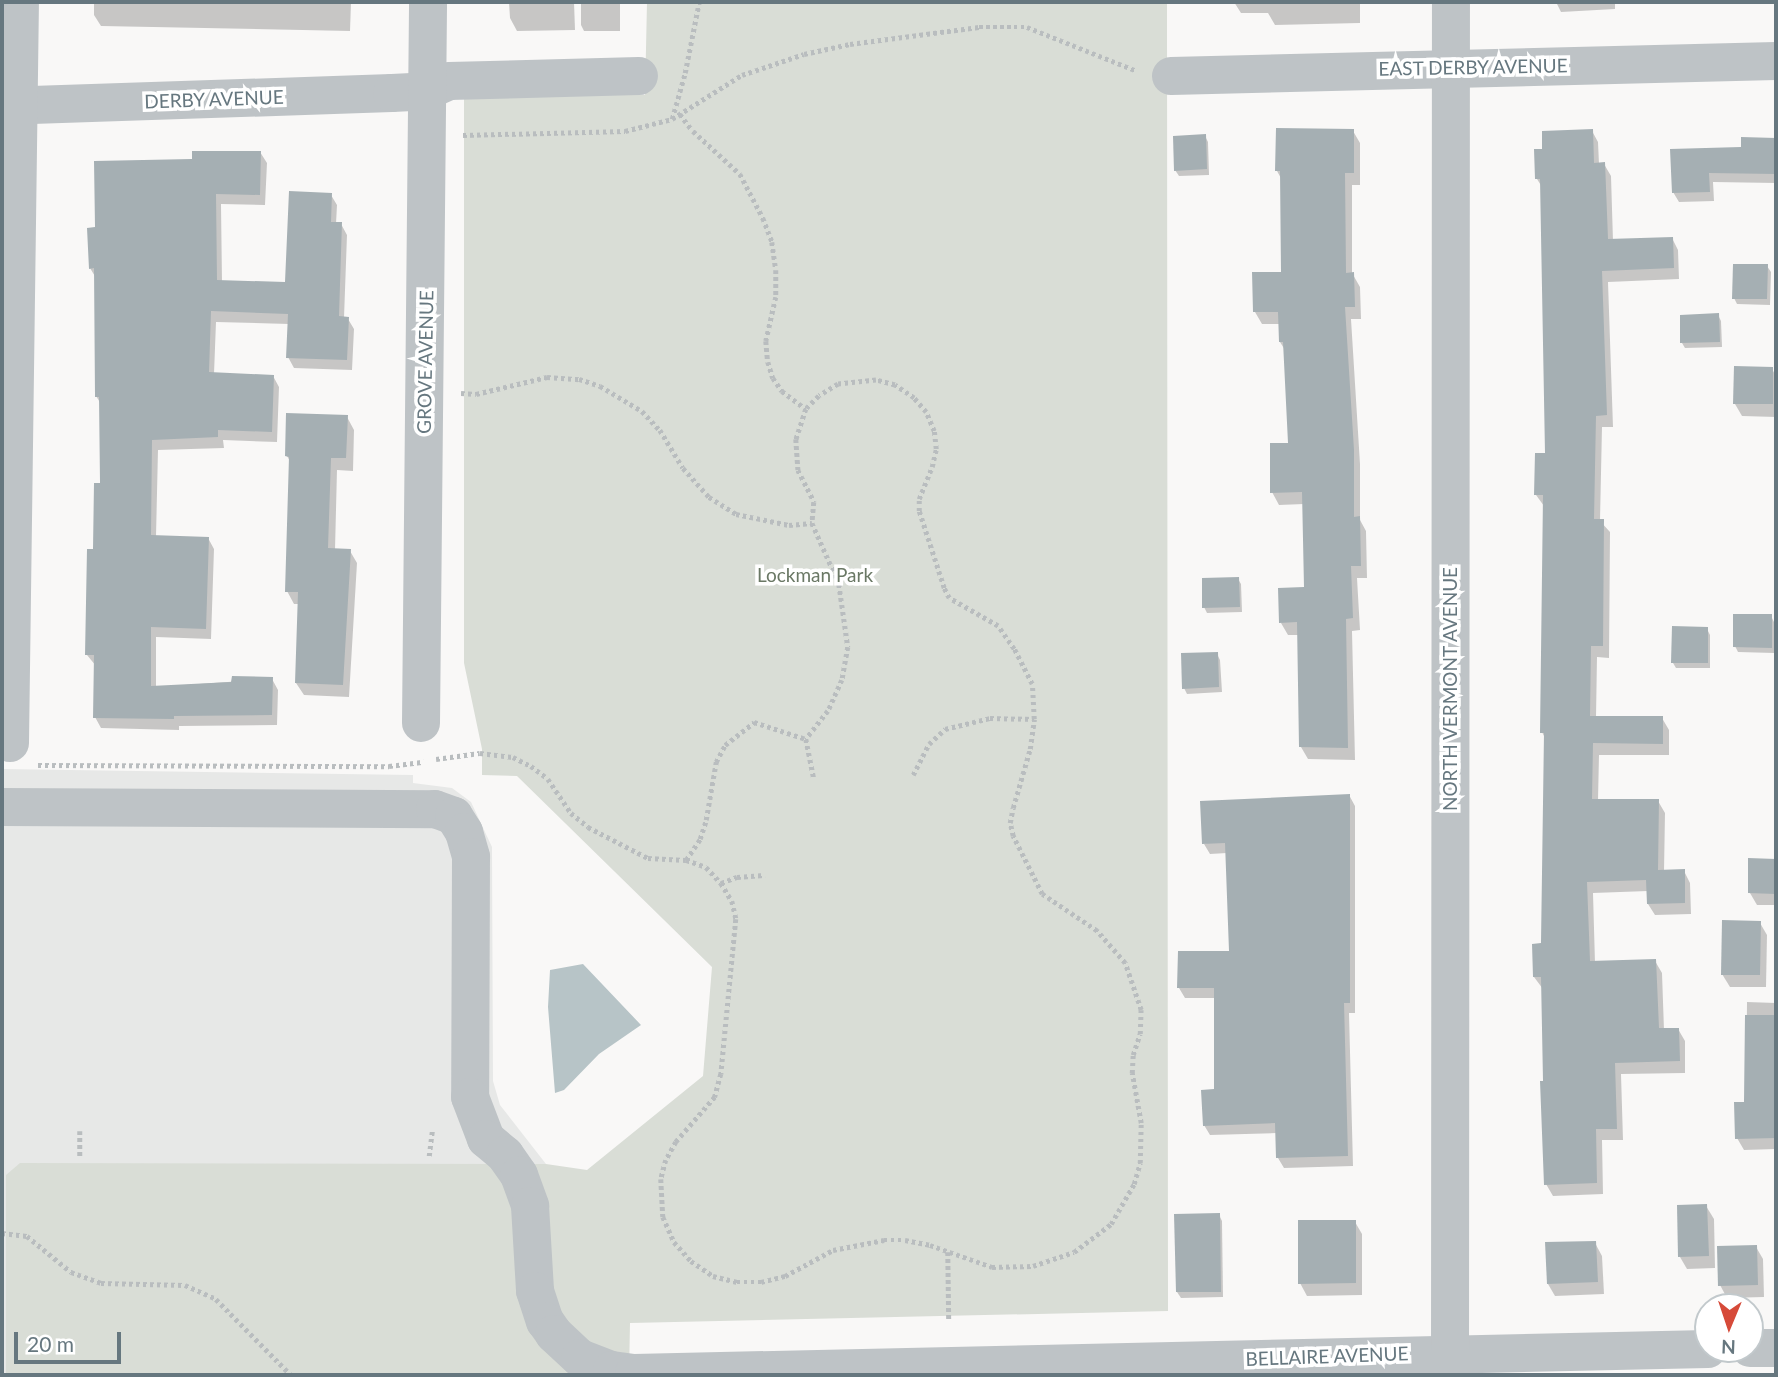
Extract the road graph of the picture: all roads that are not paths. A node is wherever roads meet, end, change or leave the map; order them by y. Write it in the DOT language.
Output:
graph roads {
  1 [pos="20,2"];
  2 [pos="428,2"];
  3 [pos="1451,2"];
  4 [pos="1776,61"];
  5 [pos="1451,68"];
  6 [pos="639,76"];
  7 [pos="1171,76"];
  8 [pos="427,91"];
  9 [pos="10,106"];
  10 [pos="421,723"];
  11 [pos="19,754"];
  12 [pos="6,807"];
  13 [pos="1694,1350"];
  14 [pos="1450,1364"];
  15 [pos="592,1370"];
  16 [pos="903,1371"];
  1 -- 9 [label="street"];
  2 -- 8 [label="street, GROVE AVENUE"];
  3 -- 5 [label="street, NORTH VERMONT AVENUE"];
  4 -- 5 [label="street, EAST DERBY AVENUE"];
  5 -- 7 [label="street, EAST DERBY AVENUE"];
  5 -- 14 [label="street, NORTH VERMONT AVENUE"];
  6 -- 8 [label="street, DERBY AVENUE"];
  8 -- 9 [label="street, DERBY AVENUE"];
  8 -- 10 [label="street, GROVE AVENUE"];
  9 -- 11 [label="street"];
  12 -- 15 [label="street"];
  13 -- 14 [label="street, BELLAIRE AVENUE"];
  14 -- 16 [label="street, BELLAIRE AVENUE"];
  15 -- 16 [label="street"];
}
